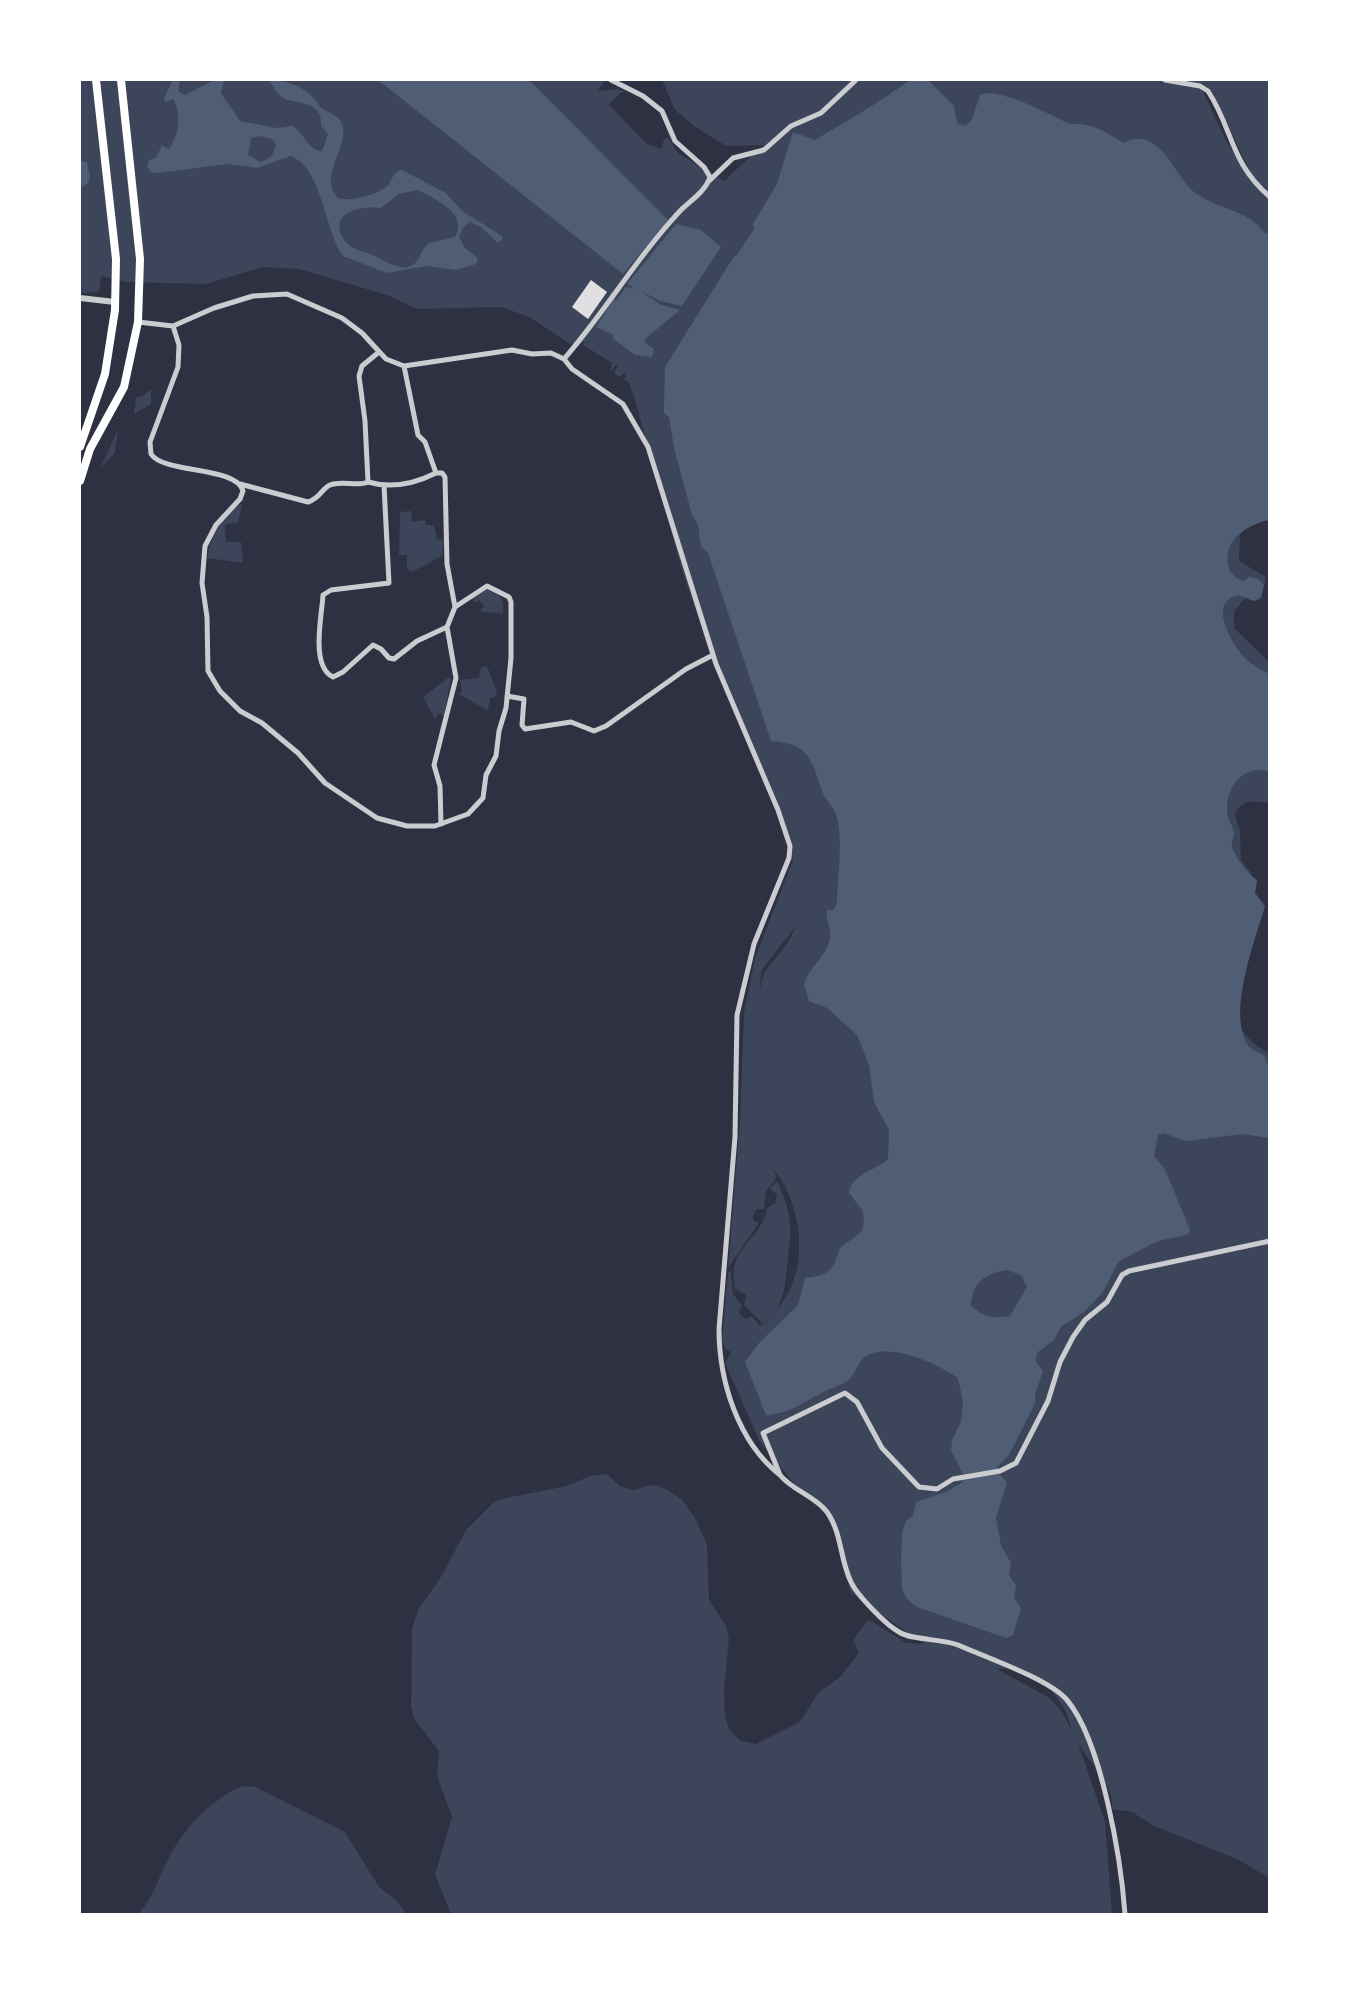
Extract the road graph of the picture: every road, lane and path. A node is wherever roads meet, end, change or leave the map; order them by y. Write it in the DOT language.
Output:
graph roads {
  1 [pos="96,80"];
  2 [pos="121,80"];
  3 [pos="611,80"];
  4 [pos="856,80"];
  5 [pos="1165,80"];
  6 [pos="709,181"];
  7 [pos="1269,197"];
  8 [pos="80,298"];
  9 [pos="115,302"];
  10 [pos="138,322"];
  11 [pos="173,326"];
  12 [pos="379,352"];
  13 [pos="564,359"];
  14 [pos="404,366"];
  15 [pos="80,447"];
  16 [pos="436,473"];
  17 [pos="80,481"];
  18 [pos="368,482"];
  19 [pos="240,484"];
  20 [pos="384,485"];
  21 [pos="455,608"];
  22 [pos="447,627"];
  23 [pos="713,654"];
  24 [pos="507,696"];
  25 [pos="441,824"];
  26 [pos="1269,1240"];
  27 [pos="780,1475"];
  28 [pos="1125,1914"];
  1 -- 9 [label="main road"];
  2 -- 10 [label="main road"];
  3 -- 6 [label="street"];
  4 -- 6 [label="street"];
  5 -- 7 [label="street"];
  6 -- 13 [label="street"];
  8 -- 9 [label="street"];
  9 -- 15 [label="main road"];
  10 -- 11 [label="street"];
  10 -- 17 [label="main road"];
  11 -- 12 [label="street"];
  11 -- 19 [label="street"];
  12 -- 14 [label="street"];
  12 -- 18 [label="street"];
  13 -- 14 [label="street"];
  13 -- 23 [label="street"];
  14 -- 16 [label="street"];
  16 -- 20 [label="street"];
  16 -- 21 [label="street"];
  18 -- 19 [label="street"];
  18 -- 20 [label="street"];
  19 -- 25 [label="street"];
  20 -- 22 [label="street"];
  21 -- 22 [label="street"];
  21 -- 24 [label="street"];
  22 -- 25 [label="street"];
  23 -- 24 [label="street"];
  23 -- 27 [label="street"];
  24 -- 25 [label="street"];
  26 -- 27 [label="street"];
  27 -- 28 [label="street"];
}
